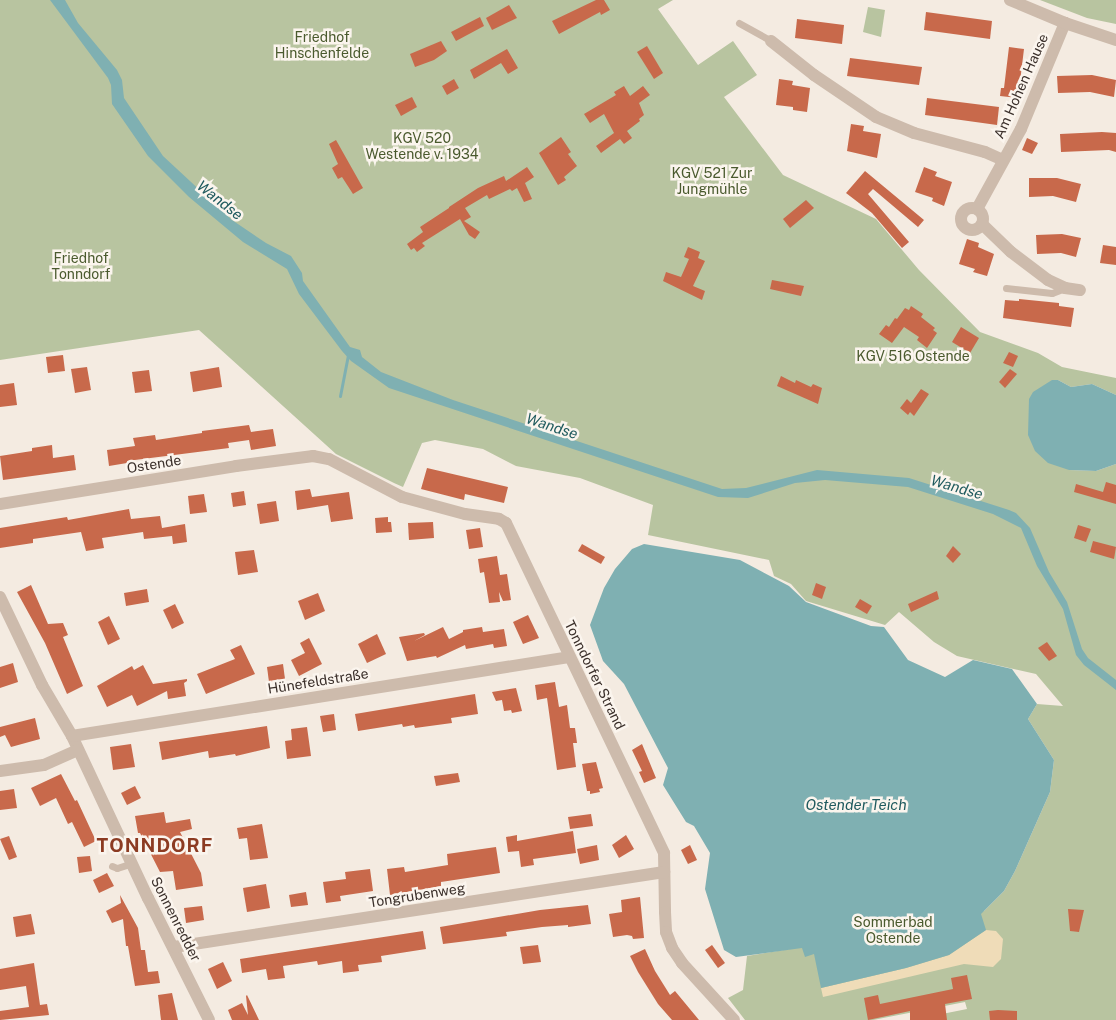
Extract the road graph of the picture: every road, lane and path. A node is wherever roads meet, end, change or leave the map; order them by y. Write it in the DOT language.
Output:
graph roads {
  1 [pos="1010,0"];
  2 [pos="739,23"];
  3 [pos="1065,23"];
  4 [pos="1116,40"];
  5 [pos="771,41"];
  6 [pos="1004,160"];
  7 [pos="977,209"];
  8 [pos="982,224"];
  9 [pos="1006,288"];
  10 [pos="1065,288"];
  11 [pos="1080,290"];
  12 [pos="313,456"];
  13 [pos="0,504"];
  14 [pos="0,597"];
  15 [pos="569,656"];
  16 [pos="72,736"];
  17 [pos="78,750"];
  18 [pos="0,771"];
  19 [pos="132,863"];
  20 [pos="112,866"];
  21 [pos="664,872"];
  22 [pos="174,947"];
  23 [pos="209,1020"];
  24 [pos="734,1020"];
  1 -- 3 [label="street"];
  2 -- 5 [label="lane"];
  3 -- 4 [label="street"];
  3 -- 6 [label="street, Am Hohen Hause"];
  5 -- 6 [label="street, Am Hohen Hause"];
  6 -- 7 [label="street, Am Hohen Hause"];
  7 -- 8 [label="street"];
  7 -- 8 [label="street, Am Hohen Hause"];
  8 -- 10 [label="street"];
  9 -- 10 [label="lane"];
  10 -- 11 [label="street"];
  12 -- 13 [label="street, Ostende"];
  12 -- 15 [label="street, Tonndorfer Strand"];
  14 -- 16 [label="street, Sonnenredder"];
  15 -- 16 [label="street, Hünefeldstraße"];
  15 -- 21 [label="street, Tonndorfer Strand"];
  16 -- 17 [label="street, Sonnenredder"];
  17 -- 18 [label="street"];
  17 -- 19 [label="street, Sonnenredder"];
  19 -- 20 [label="lane"];
  19 -- 22 [label="street, Sonnenredder"];
  21 -- 22 [label="street, Tongrubenweg"];
  21 -- 24 [label="street, Tonndorfer Strand"];
  22 -- 23 [label="street, Sonnenredder"];
}
